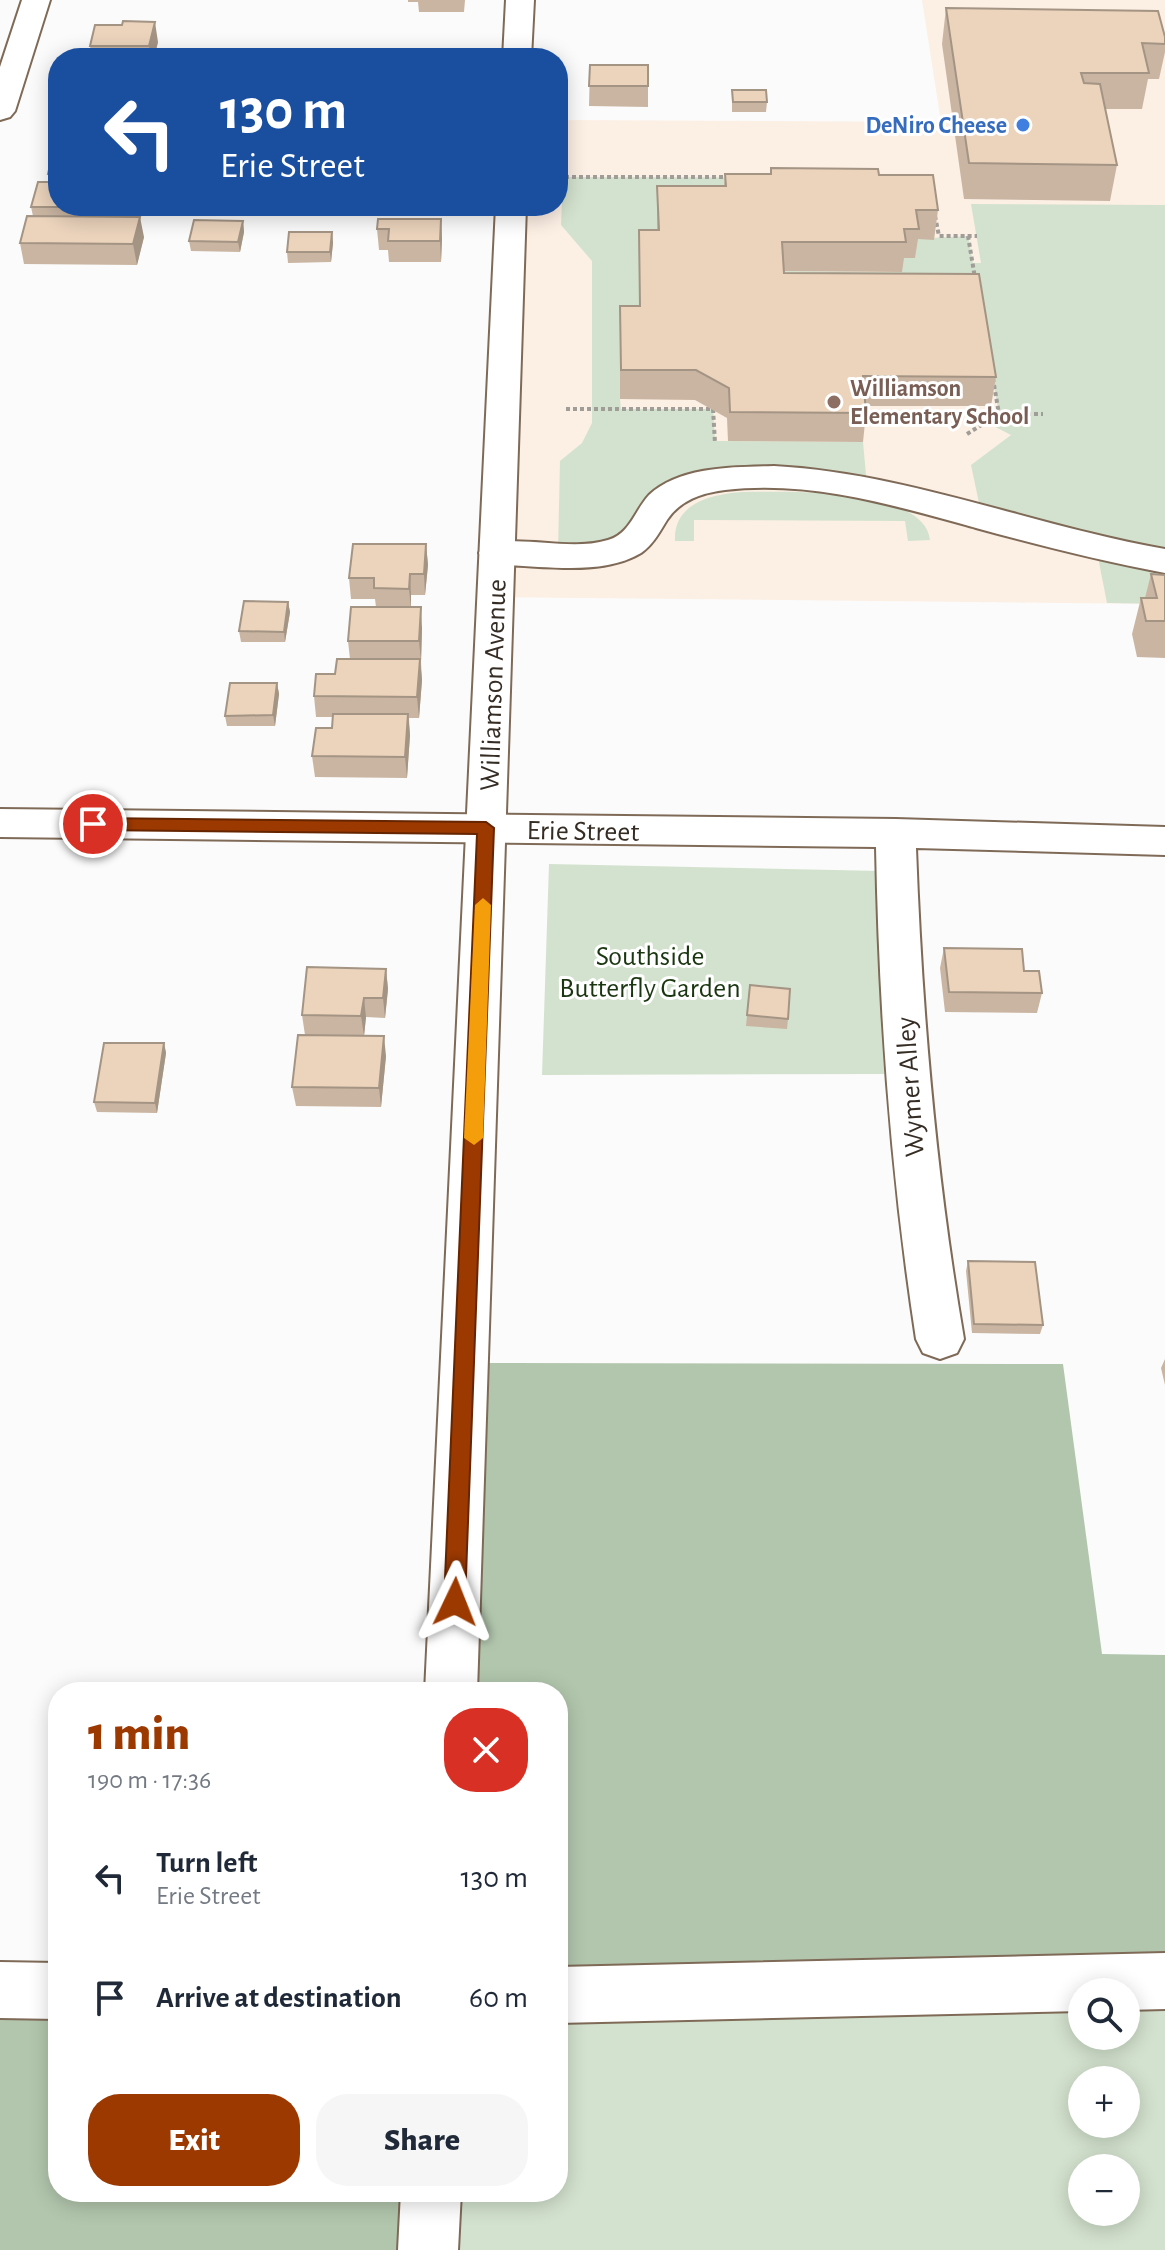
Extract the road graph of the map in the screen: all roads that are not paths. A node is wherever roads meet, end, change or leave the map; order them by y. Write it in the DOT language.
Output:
graph roads {
  1 [pos="36,0"];
  2 [pos="520,0"];
  3 [pos="518,48"];
  4 [pos="0,111"];
  5 [pos="511,216"];
  6 [pos="497,553"];
  7 [pos="1165,561"];
  8 [pos="0,823"];
  9 [pos="486,828"];
  10 [pos="896,833"];
  11 [pos="1165,841"];
  12 [pos="940,1339"];
  13 [pos="451,1682"];
  14 [pos="1165,1981"];
  15 [pos="0,1990"];
  16 [pos="48,1991"];
  17 [pos="568,1995"];
  18 [pos="430,2202"];
  19 [pos="428,2250"];
  1 -- 4 [label="main road"];
  2 -- 3 [label="main road"];
  5 -- 6 [label="main road, Williamson Avenue"];
  6 -- 7 [label="main road"];
  6 -- 9 [label="main road, Williamson Avenue"];
  8 -- 9 [label="main road, Erie Street"];
  9 -- 10 [label="main road, Erie Street"];
  9 -- 13 [label="main road, Williamson Avenue"];
  10 -- 11 [label="main road, Erie Street"];
  10 -- 12 [label="main road, Wymer Alley"];
  14 -- 17 [label="main road"];
  15 -- 16 [label="main road"];
  18 -- 19 [label="main road"];
}
